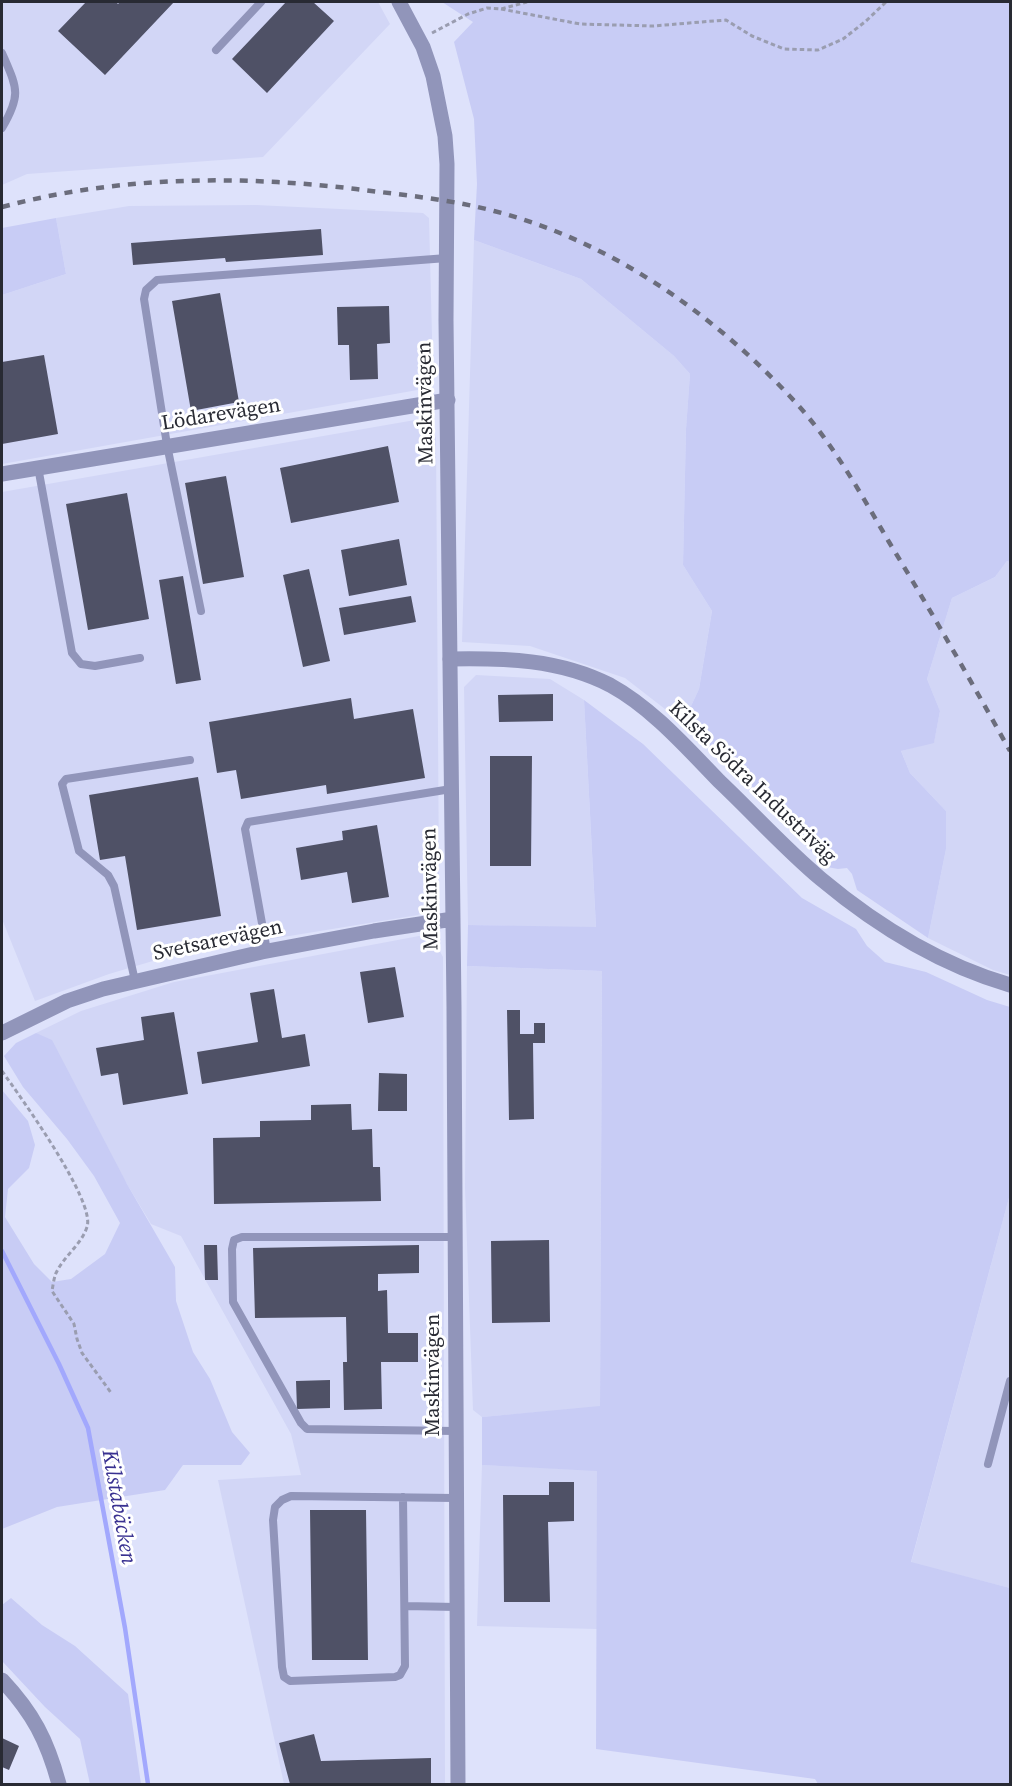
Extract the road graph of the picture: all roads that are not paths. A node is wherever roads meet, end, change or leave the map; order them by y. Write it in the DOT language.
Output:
graph roads {
  1 [pos="261,2"];
  2 [pos="399,2"];
  3 [pos="216,50"];
  4 [pos="2,53"];
  5 [pos="2,128"];
  6 [pos="447,258"];
  7 [pos="448,400"];
  8 [pos="167,445"];
  9 [pos="38,467"];
  10 [pos="2,474"];
  11 [pos="201,611"];
  12 [pos="140,658"];
  13 [pos="450,659"];
  14 [pos="190,760"];
  15 [pos="451,789"];
  16 [pos="453,919"];
  17 [pos="267,951"];
  18 [pos="135,981"];
  19 [pos="1011,985"];
  20 [pos="2,1033"];
  21 [pos="454,1237"];
  22 [pos="1011,1381"];
  23 [pos="455,1431"];
  24 [pos="988,1464"];
  25 [pos="403,1497"];
  26 [pos="455,1498"];
  27 [pos="405,1606"];
  28 [pos="456,1607"];
  29 [pos="2,1680"];
  30 [pos="59,1785"];
  31 [pos="458,1785"];
  1 -- 3 [label="lane"];
  2 -- 6 [label="street, Maskinvägen"];
  4 -- 5 [label="lane"];
  6 -- 7 [label="street, Maskinvägen"];
  6 -- 8 [label="lane"];
  7 -- 8 [label="street, Lödarevägen"];
  7 -- 13 [label="street, Maskinvägen"];
  8 -- 9 [label="street, Lödarevägen"];
  8 -- 11 [label="lane"];
  9 -- 10 [label="street, Lödarevägen"];
  9 -- 12 [label="lane"];
  13 -- 15 [label="street, Maskinvägen"];
  13 -- 19 [label="street, Kilsta Södra Industriväg"];
  14 -- 18 [label="lane"];
  15 -- 16 [label="street, Maskinvägen"];
  15 -- 17 [label="lane"];
  16 -- 17 [label="street, Svetsarevägen"];
  16 -- 21 [label="street, Maskinvägen"];
  17 -- 18 [label="street, Svetsarevägen"];
  18 -- 20 [label="street, Svetsarevägen"];
  21 -- 23 [label="street, Maskinvägen"];
  21 -- 23 [label="lane"];
  22 -- 24 [label="lane"];
  23 -- 26 [label="street, Maskinvägen"];
  25 -- 26 [label="lane"];
  25 -- 27 [label="lane"];
  25 -- 27 [label="lane"];
  26 -- 28 [label="street, Maskinvägen"];
  27 -- 28 [label="lane"];
  28 -- 31 [label="street, Maskinvägen"];
  29 -- 30 [label="street"];
}
